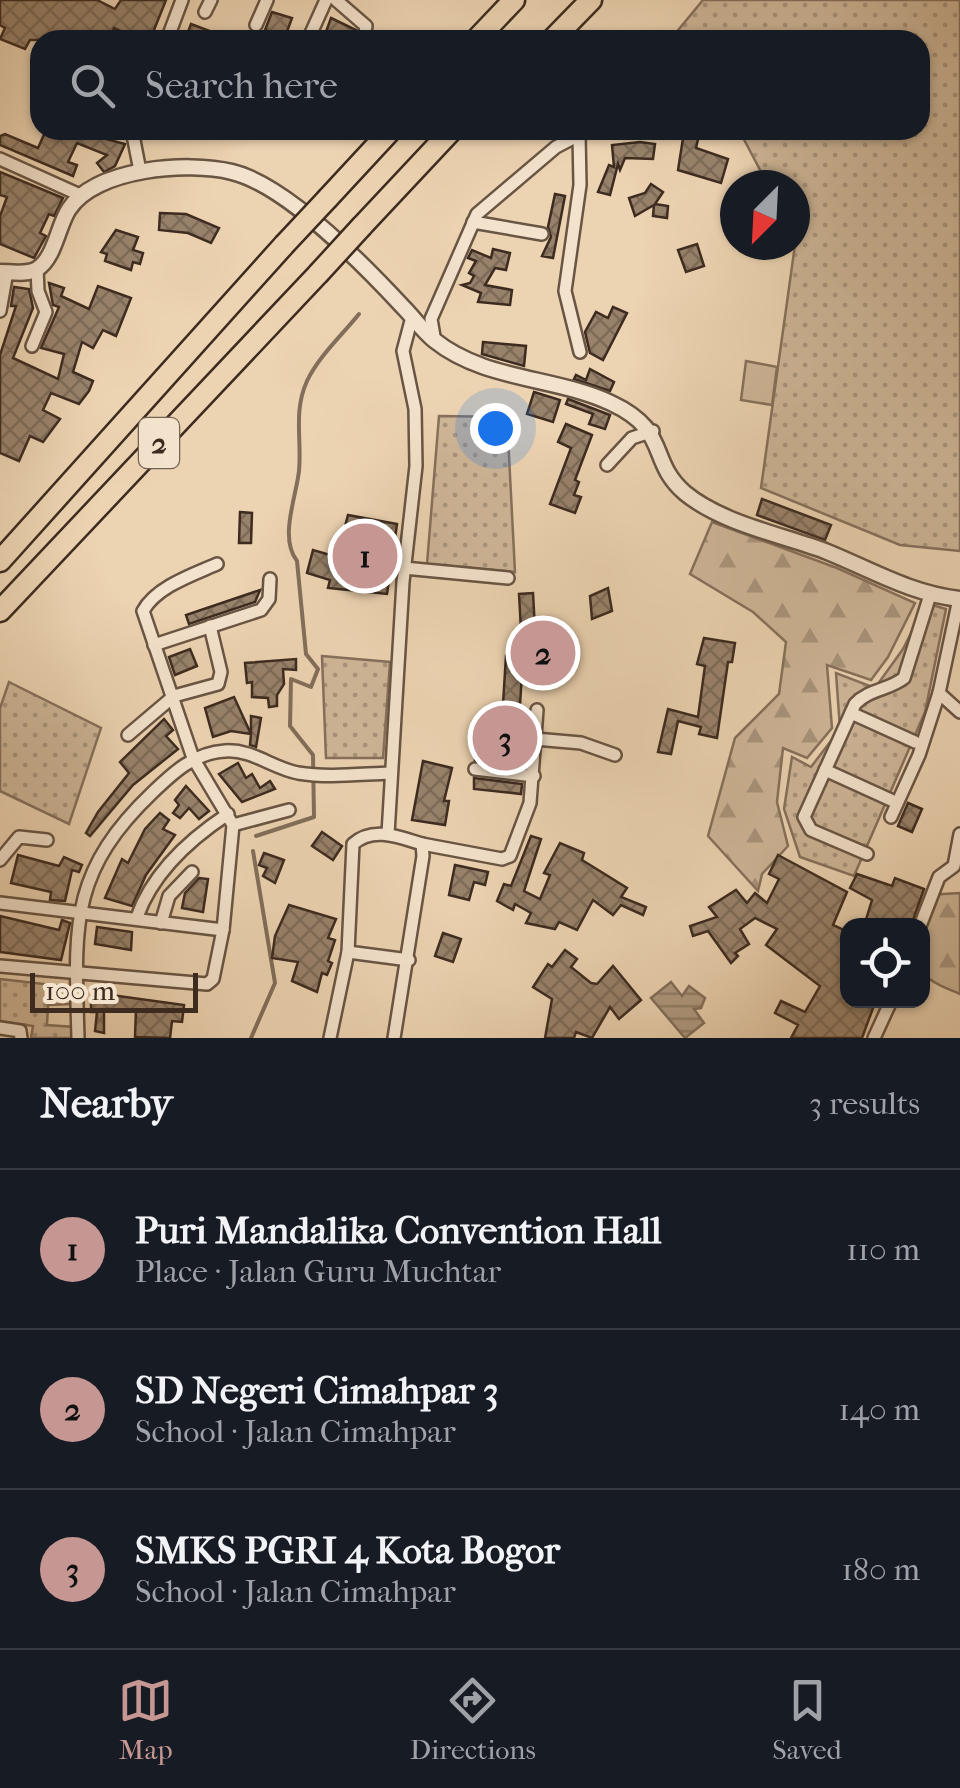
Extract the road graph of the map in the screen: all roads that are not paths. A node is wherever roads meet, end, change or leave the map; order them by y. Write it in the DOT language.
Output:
graph roads {
  1 [pos="182,0"];
  2 [pos="267,0"];
  3 [pos="326,0"];
  4 [pos="336,0"];
  5 [pos="498,0"];
  6 [pos="514,0"];
  7 [pos="573,0"];
  8 [pos="591,0"];
  9 [pos="256,25"];
  10 [pos="171,30"];
  11 [pos="312,30"];
  12 [pos="365,30"];
  13 [pos="473,30"];
  14 [pos="486,30"];
  15 [pos="545,30"];
  16 [pos="562,30"];
  17 [pos="134,140"];
  18 [pos="382,140"];
  19 [pos="443,140"];
  20 [pos="448,140"];
  21 [pos="568,140"];
  22 [pos="579,140"];
  23 [pos="0,159"];
  24 [pos="420,164"];
  25 [pos="140,171"];
  26 [pos="80,195"];
  27 [pos="473,222"];
  28 [pos="542,234"];
  29 [pos="37,269"];
  30 [pos="3,272"];
  31 [pos="0,311"];
  32 [pos="412,317"];
  33 [pos="435,342"];
  34 [pos="32,346"];
  35 [pos="580,352"];
  36 [pos="653,431"];
  37 [pos="607,465"];
  38 [pos="0,562"];
  39 [pos="216,564"];
  40 [pos="404,568"];
  41 [pos="508,578"];
  42 [pos="270,579"];
  43 [pos="930,595"];
  44 [pos="959,599"];
  45 [pos="0,612"];
  46 [pos="210,626"];
  47 [pos="154,645"];
  48 [pos="939,693"];
  49 [pos="174,696"];
  50 [pos="537,710"];
  51 [pos="960,712"];
  52 [pos="851,713"];
  53 [pos="128,734"];
  54 [pos="534,738"];
  55 [pos="914,742"];
  56 [pos="615,755"];
  57 [pos="193,758"];
  58 [pos="475,769"];
  59 [pos="825,770"];
  60 [pos="390,773"];
  61 [pos="534,776"];
  62 [pos="891,800"];
  63 [pos="289,810"];
  64 [pos="891,817"];
  65 [pos="231,819"];
  66 [pos="388,834"];
  67 [pos="960,834"];
  68 [pos="47,840"];
  69 [pos="422,844"];
  70 [pos="1,854"];
  71 [pos="867,854"];
  72 [pos="192,872"];
  73 [pos="0,903"];
  74 [pos="82,912"];
  75 [pos="138,917"];
  76 [pos="923,918"];
  77 [pos="160,924"];
  78 [pos="223,930"];
  79 [pos="348,952"];
  80 [pos="409,960"];
  81 [pos="0,966"];
  82 [pos="76,974"];
  83 [pos="887,1008"];
  84 [pos="0,1028"];
  85 [pos="21,1038"];
  86 [pos="78,1038"];
  87 [pos="330,1038"];
  88 [pos="394,1038"];
  89 [pos="874,1038"];
  1 -- 10 [label="street"];
  2 -- 9 [label="street"];
  3 -- 11 [label="street"];
  4 -- 12 [label="street"];
  5 -- 13 [label="highway"];
  6 -- 14 [label="highway"];
  7 -- 15 [label="highway"];
  8 -- 16 [label="highway"];
  17 -- 25 [label="street"];
  18 -- 38 [label="highway, 2, bridge"];
  19 -- 24 [label="highway, 2"];
  20 -- 24 [label="highway"];
  21 -- 27 [label="street"];
  22 -- 35 [label="street"];
  23 -- 26 [label="street"];
  24 -- 45 [label="highway, 2, bridge"];
  25 -- 26 [label="street"];
  25 -- 32 [label="street"];
  26 -- 29 [label="street"];
  27 -- 28 [label="street"];
  27 -- 33 [label="street"];
  29 -- 30 [label="street"];
  29 -- 34 [label="street"];
  30 -- 31 [label="street"];
  32 -- 33 [label="street"];
  32 -- 40 [label="street"];
  33 -- 36 [label="street"];
  36 -- 37 [label="street"];
  36 -- 43 [label="street"];
  39 -- 47 [label="street"];
  40 -- 41 [label="street"];
  40 -- 60 [label="street"];
  42 -- 46 [label="street"];
  43 -- 44 [label="street"];
  43 -- 52 [label="street"];
  44 -- 48 [label="street"];
  46 -- 47 [label="street"];
  46 -- 49 [label="street"];
  47 -- 49 [label="street"];
  48 -- 51 [label="street"];
  48 -- 64 [label="street"];
  49 -- 53 [label="street"];
  49 -- 57 [label="street"];
  50 -- 54 [label="street"];
  52 -- 55 [label="street"];
  52 -- 59 [label="street"];
  54 -- 56 [label="street"];
  54 -- 61 [label="street"];
  57 -- 60 [label="street"];
  57 -- 65 [label="street"];
  57 -- 74 [label="street"];
  58 -- 61 [label="street"];
  59 -- 62 [label="street"];
  59 -- 71 [label="street"];
  60 -- 66 [label="street"];
  61 -- 69 [label="street"];
  63 -- 65 [label="street"];
  65 -- 75 [label="street"];
  65 -- 78 [label="street"];
  66 -- 69 [label="street"];
  66 -- 79 [label="street"];
  67 -- 76 [label="street"];
  68 -- 70 [label="street"];
  69 -- 80 [label="street"];
  72 -- 77 [label="street"];
  73 -- 74 [label="street"];
  74 -- 75 [label="street"];
  74 -- 82 [label="street"];
  75 -- 77 [label="street"];
  77 -- 78 [label="street"];
  78 -- 82 [label="street"];
  79 -- 80 [label="street"];
  79 -- 87 [label="street"];
  80 -- 88 [label="street"];
  81 -- 82 [label="street"];
  82 -- 86 [label="street"];
  83 -- 89 [label="street"];
  84 -- 85 [label="street"];
}
